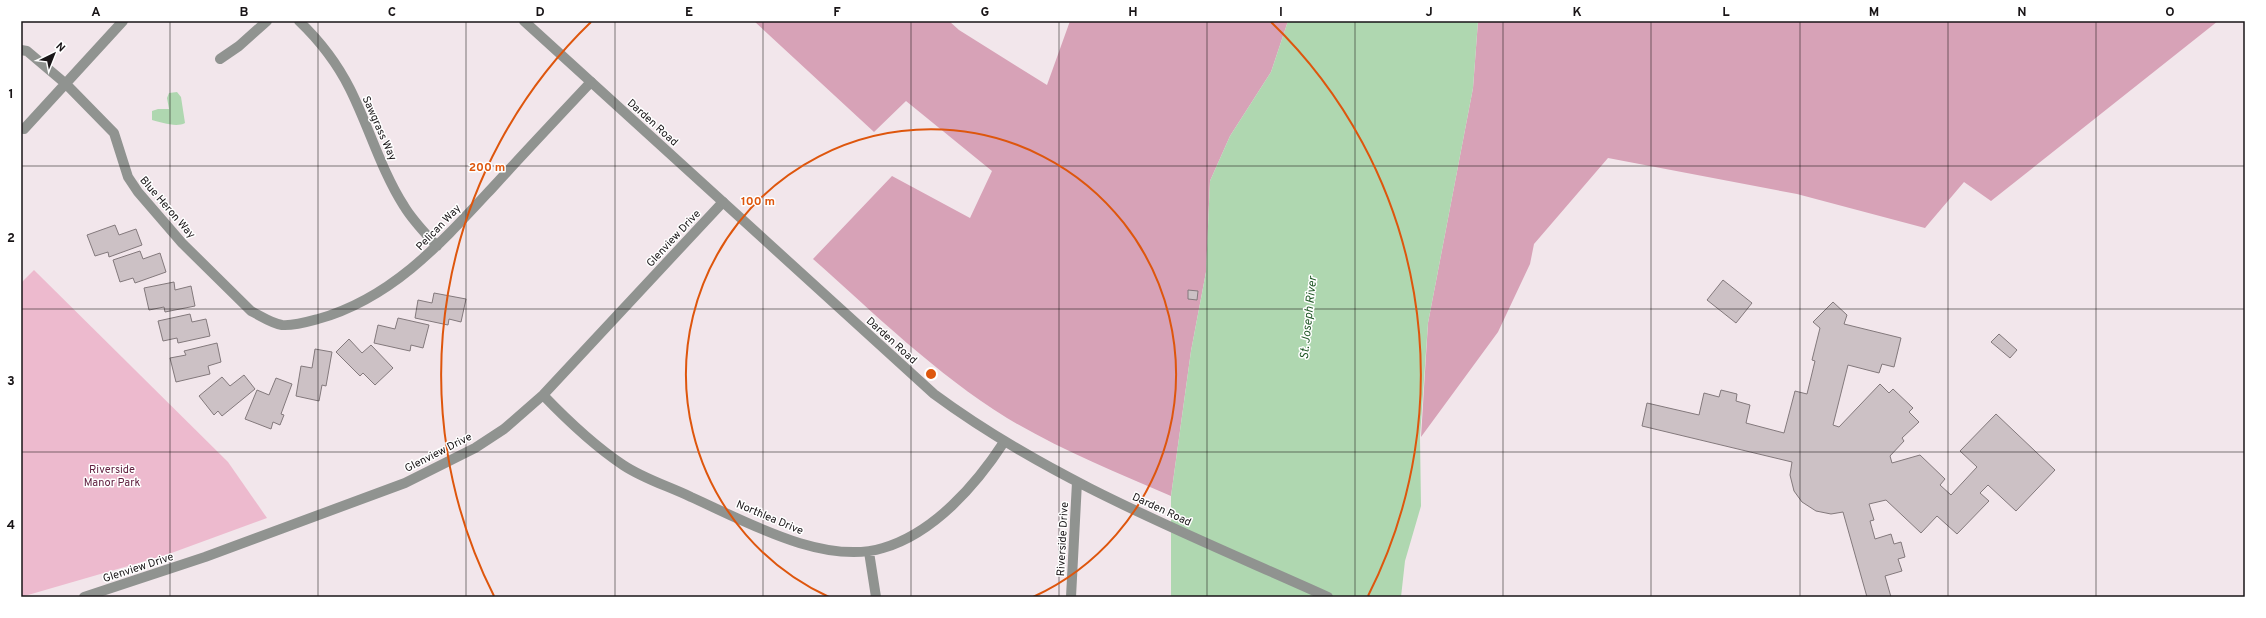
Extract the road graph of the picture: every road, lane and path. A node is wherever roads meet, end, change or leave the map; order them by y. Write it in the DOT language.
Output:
graph roads {
  1 [pos="122,21"];
  2 [pos="267,21"];
  3 [pos="299,21"];
  4 [pos="524,21"];
  5 [pos="21,50"];
  6 [pos="220,59"];
  7 [pos="591,82"];
  8 [pos="66,84"];
  9 [pos="24,129"];
  10 [pos="723,202"];
  11 [pos="437,246"];
  12 [pos="265,319"];
  13 [pos="543,395"];
  14 [pos="1004,442"];
  15 [pos="1077,482"];
  16 [pos="869,552"];
  17 [pos="84,597"];
  18 [pos="876,597"];
  19 [pos="1071,597"];
  20 [pos="1328,597"];
  1 -- 8 [label="street"];
  2 -- 6 [label="street"];
  3 -- 11 [label="street, Sawgrass Way"];
  4 -- 7 [label="street, Darden Road"];
  5 -- 8 [label="street, Blue Heron Way"];
  7 -- 10 [label="street, Darden Road"];
  7 -- 11 [label="street, Pelican Way"];
  8 -- 9 [label="street"];
  8 -- 12 [label="street, Blue Heron Way"];
  10 -- 13 [label="street, Glenview Drive"];
  10 -- 14 [label="street, Darden Road"];
  11 -- 12 [label="street, Pelican Way"];
  13 -- 16 [label="street, Northlea Drive"];
  13 -- 17 [label="street, Glenview Drive"];
  14 -- 15 [label="street, Darden Road"];
  14 -- 16 [label="street, Northlea Drive"];
  15 -- 19 [label="street, Riverside Drive"];
  15 -- 20 [label="street, Darden Road"];
  16 -- 18 [label="street"];
}
